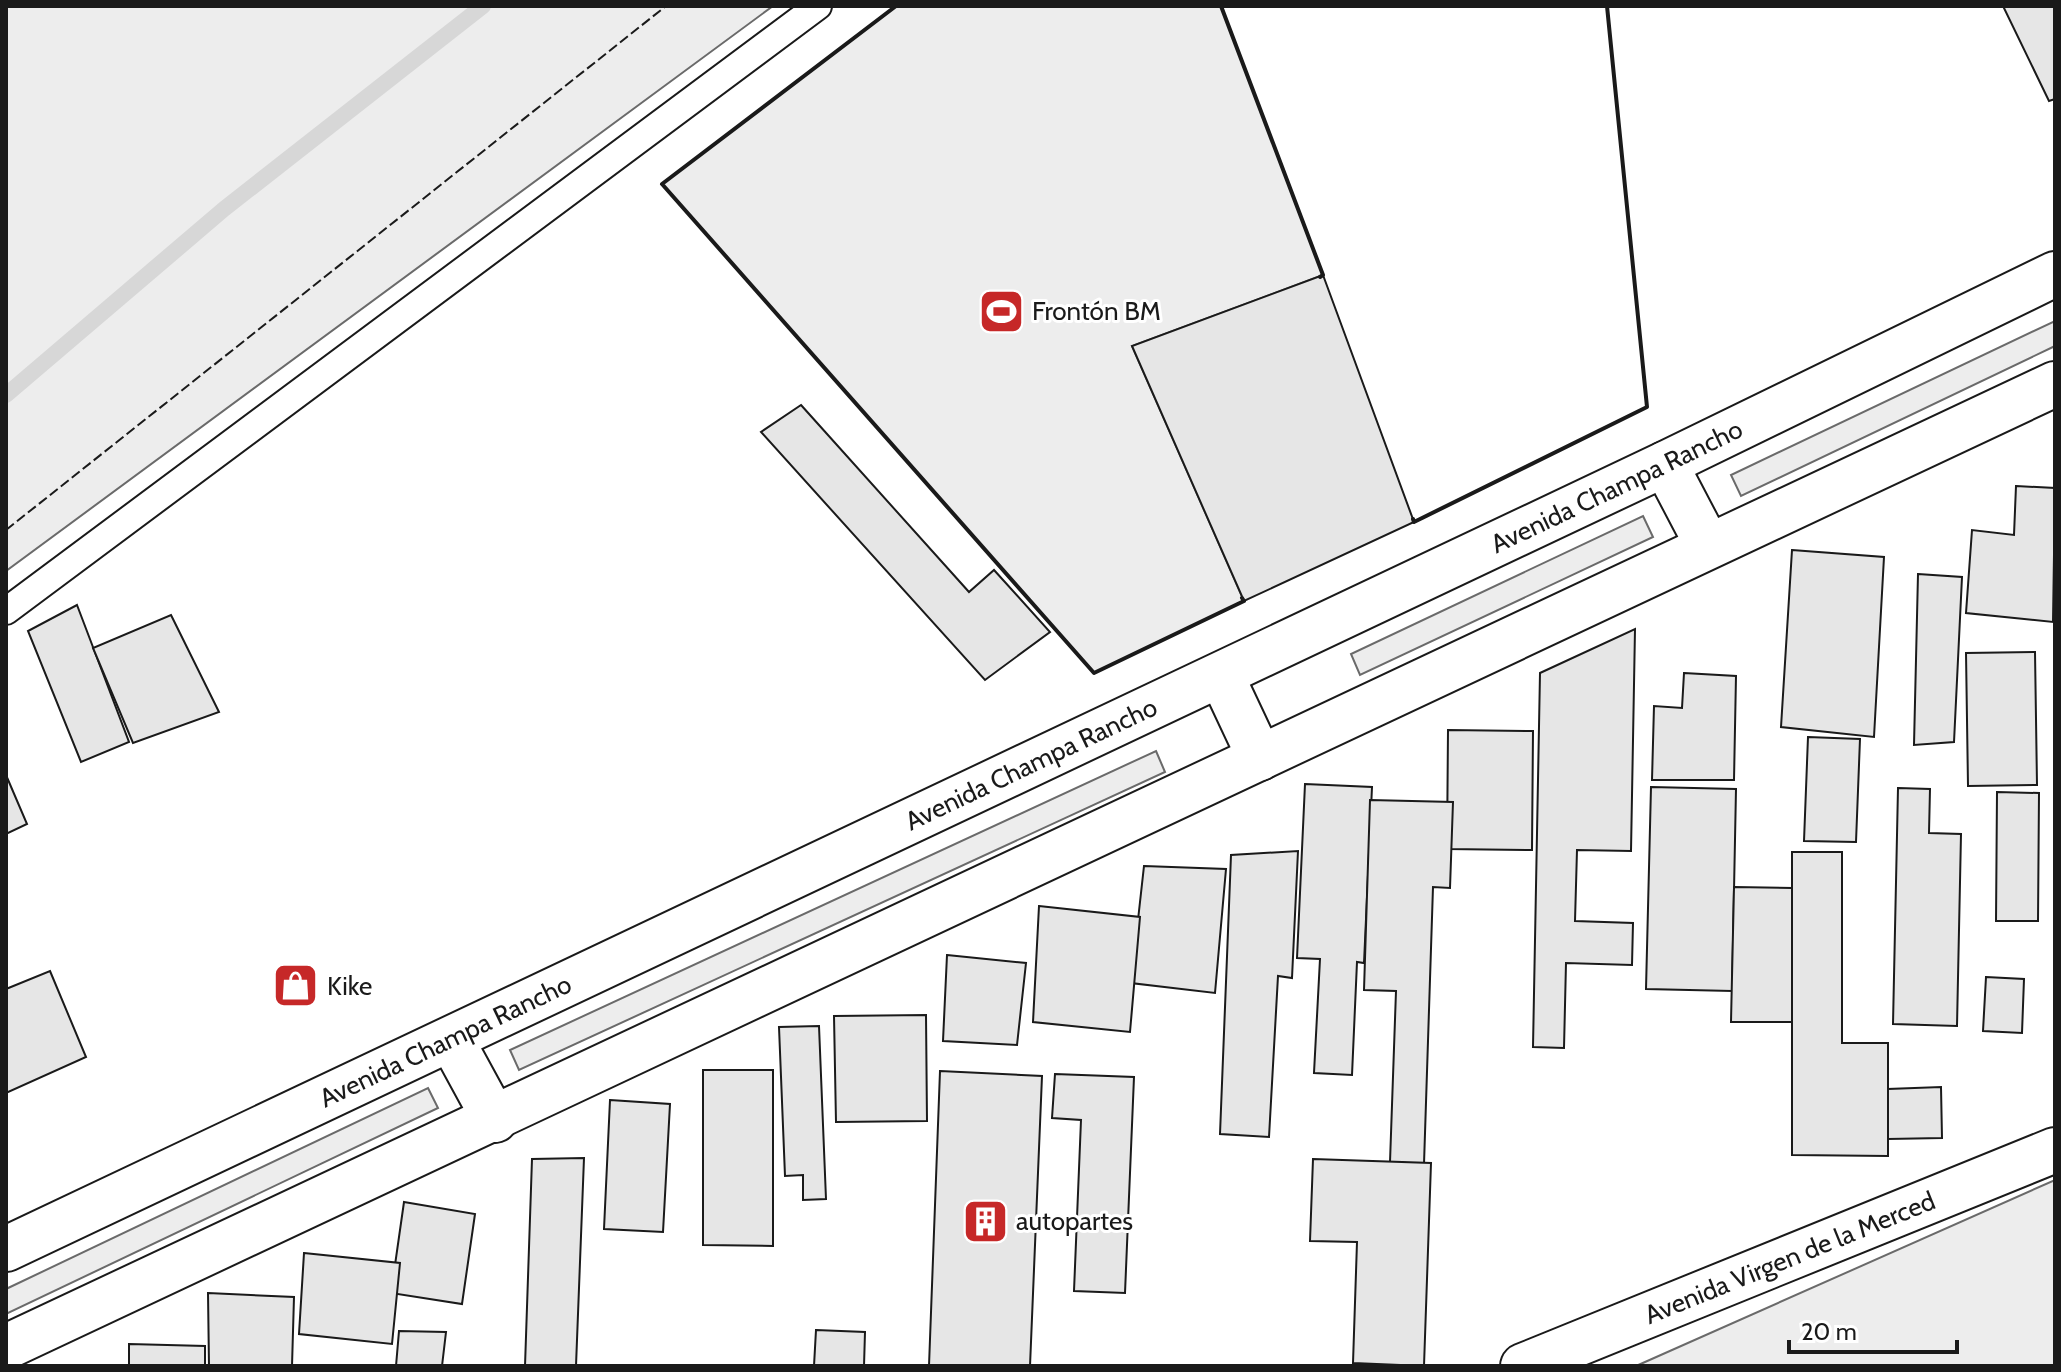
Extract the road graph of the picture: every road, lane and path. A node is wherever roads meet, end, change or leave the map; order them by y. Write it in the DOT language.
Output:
graph roads {
  1 [pos="818,6"];
  2 [pos="2055,274"];
  3 [pos="2055,384"];
  4 [pos="1665,464"];
  5 [pos="1708,546"];
  6 [pos="6,611"];
  7 [pos="1221,675"];
  8 [pos="1260,758"];
  9 [pos="452,1041"];
  10 [pos="495,1120"];
  11 [pos="2055,1150"];
  12 [pos="6,1249"];
  13 [pos="6,1347"];
  14 [pos="1523,1366"];
  1 -- 6 [label="lane"];
  2 -- 4 [label="main road, Avenida Champa Rancho"];
  3 -- 5 [label="main road"];
  4 -- 5 [label="main road"];
  4 -- 7 [label="main road, Avenida Champa Rancho"];
  5 -- 8 [label="main road"];
  7 -- 8 [label="main road"];
  7 -- 9 [label="main road, Avenida Champa Rancho"];
  8 -- 10 [label="main road"];
  9 -- 10 [label="main road"];
  9 -- 12 [label="main road, Avenida Champa Rancho"];
  10 -- 13 [label="main road"];
  11 -- 14 [label="main road, Avenida Virgen de la Merced"];
}
